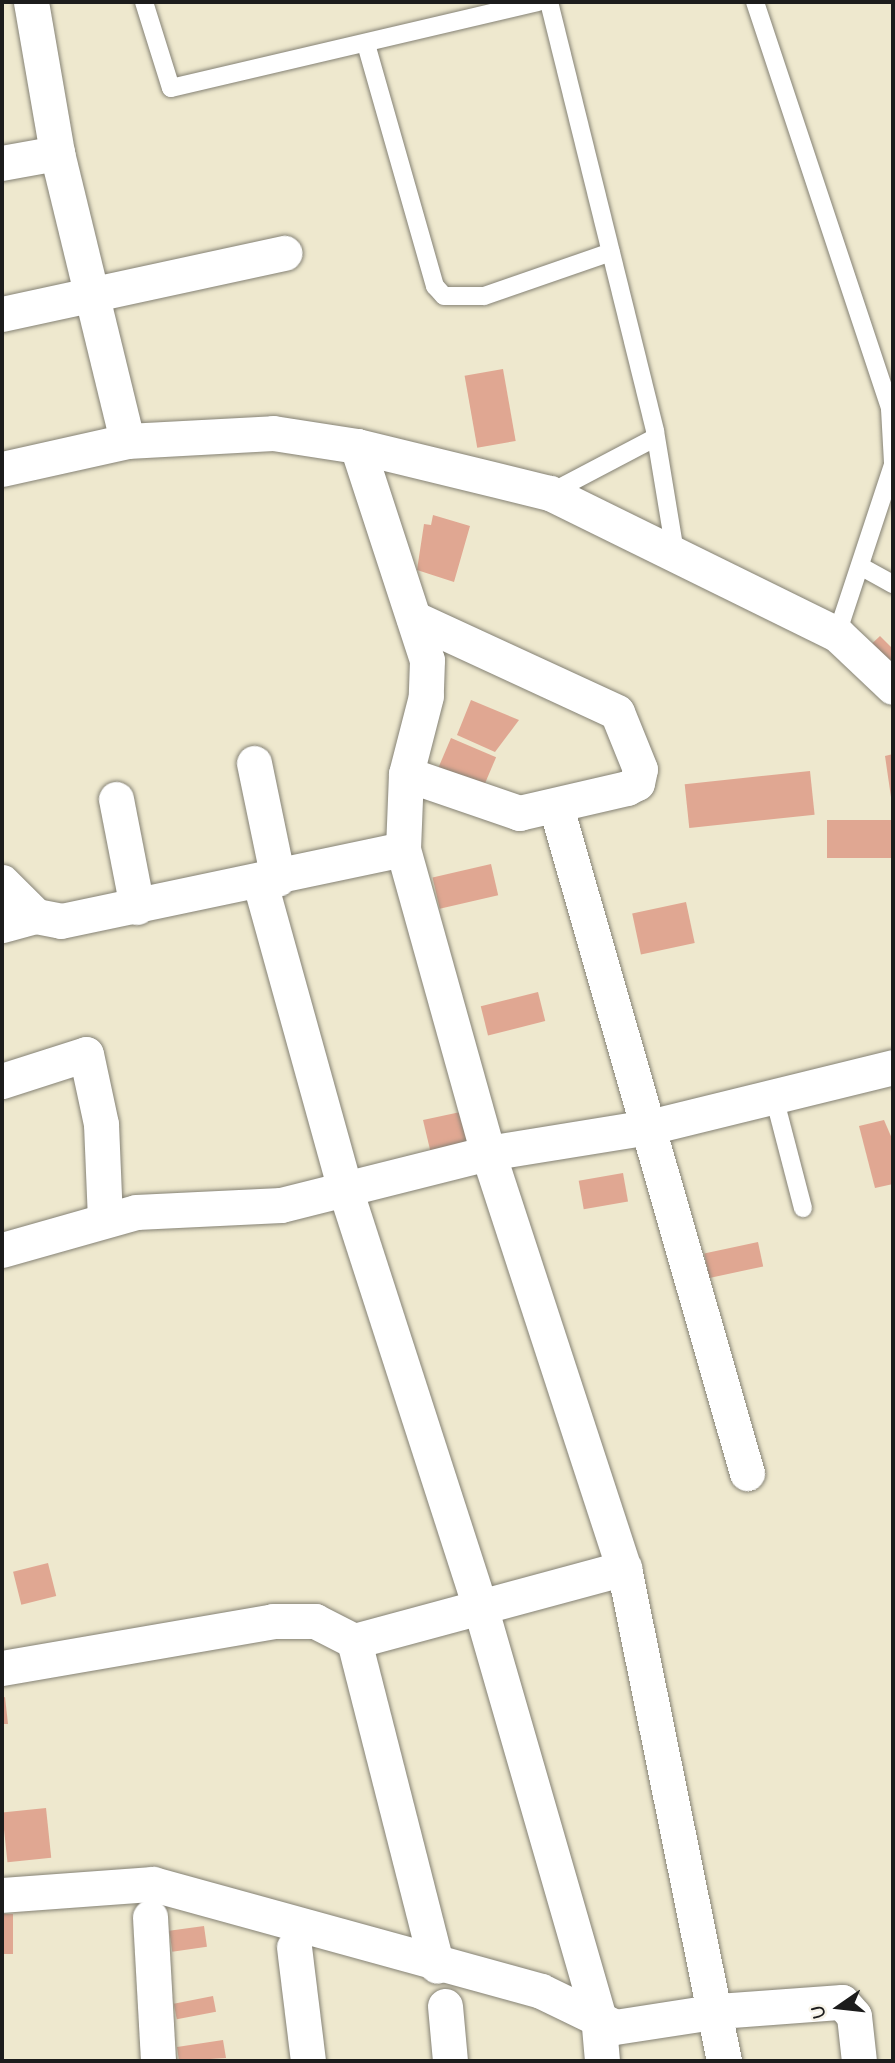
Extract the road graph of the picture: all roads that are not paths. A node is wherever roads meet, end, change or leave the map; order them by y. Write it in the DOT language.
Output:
graph roads {
  1 [pos="31,2"];
  2 [pos="144,2"];
  3 [pos="537,2"];
  4 [pos="549,2"];
  5 [pos="755,2"];
  6 [pos="366,44"];
  7 [pos="57,153"];
  8 [pos="2,163"];
  9 [pos="611,252"];
  10 [pos="285,253"];
  11 [pos="94,295"];
  12 [pos="2,314"];
  13 [pos="653,439"];
  14 [pos="127,441"];
  15 [pos="357,446"];
  16 [pos="893,448"];
  17 [pos="893,464"];
  18 [pos="2,469"];
  19 [pos="550,493"];
  20 [pos="675,552"];
  21 [pos="860,566"];
  22 [pos="893,584"];
  23 [pos="414,618"];
  24 [pos="837,634"];
  25 [pos="893,687"];
  26 [pos="254,764"];
  27 [pos="406,774"];
  28 [pos="116,799"];
  29 [pos="556,807"];
  30 [pos="403,849"];
  31 [pos="2,881"];
  32 [pos="269,881"];
  33 [pos="137,906"];
  34 [pos="36,916"];
  35 [pos="2,925"];
  36 [pos="893,1067"];
  37 [pos="2,1081"];
  38 [pos="773,1093"];
  39 [pos="649,1127"];
  40 [pos="488,1153"];
  41 [pos="345,1189"];
  42 [pos="803,1208"];
  43 [pos="105,1218"];
  44 [pos="2,1250"];
  45 [pos="747,1473"];
  46 [pos="624,1568"];
  47 [pos="480,1606"];
  48 [pos="354,1641"];
  49 [pos="2,1668"];
  50 [pos="2,1895"];
  51 [pos="150,1917"];
  52 [pos="294,1947"];
  53 [pos="437,1966"];
  54 [pos="445,2006"];
  55 [pos="718,2011"];
  56 [pos="598,2015"];
  57 [pos="158,2061"];
  58 [pos="308,2061"];
  59 [pos="450,2061"];
  60 [pos="602,2061"];
  61 [pos="724,2061"];
  62 [pos="859,2061"];
  1 -- 7 [label="street"];
  2 -- 6 [label="lane"];
  3 -- 6 [label="lane"];
  4 -- 9 [label="lane"];
  5 -- 16 [label="lane"];
  6 -- 9 [label="lane"];
  7 -- 8 [label="street"];
  7 -- 11 [label="street"];
  9 -- 13 [label="lane"];
  10 -- 11 [label="street"];
  11 -- 12 [label="street"];
  11 -- 14 [label="street"];
  13 -- 19 [label="lane"];
  13 -- 20 [label="lane"];
  14 -- 15 [label="street"];
  14 -- 18 [label="street"];
  15 -- 19 [label="street"];
  15 -- 23 [label="street"];
  16 -- 17 [label="lane"];
  17 -- 21 [label="lane"];
  19 -- 20 [label="street"];
  20 -- 24 [label="street"];
  21 -- 22 [label="lane"];
  21 -- 24 [label="lane"];
  23 -- 27 [label="street"];
  23 -- 29 [label="street"];
  24 -- 25 [label="street"];
  26 -- 32 [label="street"];
  27 -- 29 [label="street"];
  27 -- 30 [label="street"];
  28 -- 33 [label="street"];
  29 -- 39 [label="street"];
  30 -- 32 [label="street"];
  30 -- 40 [label="street"];
  31 -- 34 [label="street"];
  32 -- 33 [label="street"];
  32 -- 41 [label="street"];
  33 -- 34 [label="street"];
  34 -- 35 [label="street"];
  36 -- 38 [label="street"];
  37 -- 43 [label="street"];
  38 -- 39 [label="street"];
  38 -- 42 [label="lane"];
  39 -- 40 [label="street"];
  39 -- 45 [label="street"];
  40 -- 41 [label="street"];
  40 -- 46 [label="street"];
  41 -- 43 [label="street"];
  41 -- 47 [label="street"];
  43 -- 44 [label="street"];
  46 -- 47 [label="street"];
  46 -- 55 [label="street"];
  47 -- 48 [label="street"];
  47 -- 56 [label="street"];
  48 -- 49 [label="street"];
  48 -- 53 [label="street"];
  50 -- 53 [label="street"];
  51 -- 57 [label="street"];
  52 -- 58 [label="street"];
  53 -- 56 [label="street"];
  54 -- 59 [label="street"];
  55 -- 56 [label="street"];
  55 -- 61 [label="street"];
  55 -- 62 [label="street"];
  56 -- 60 [label="street"];
}
